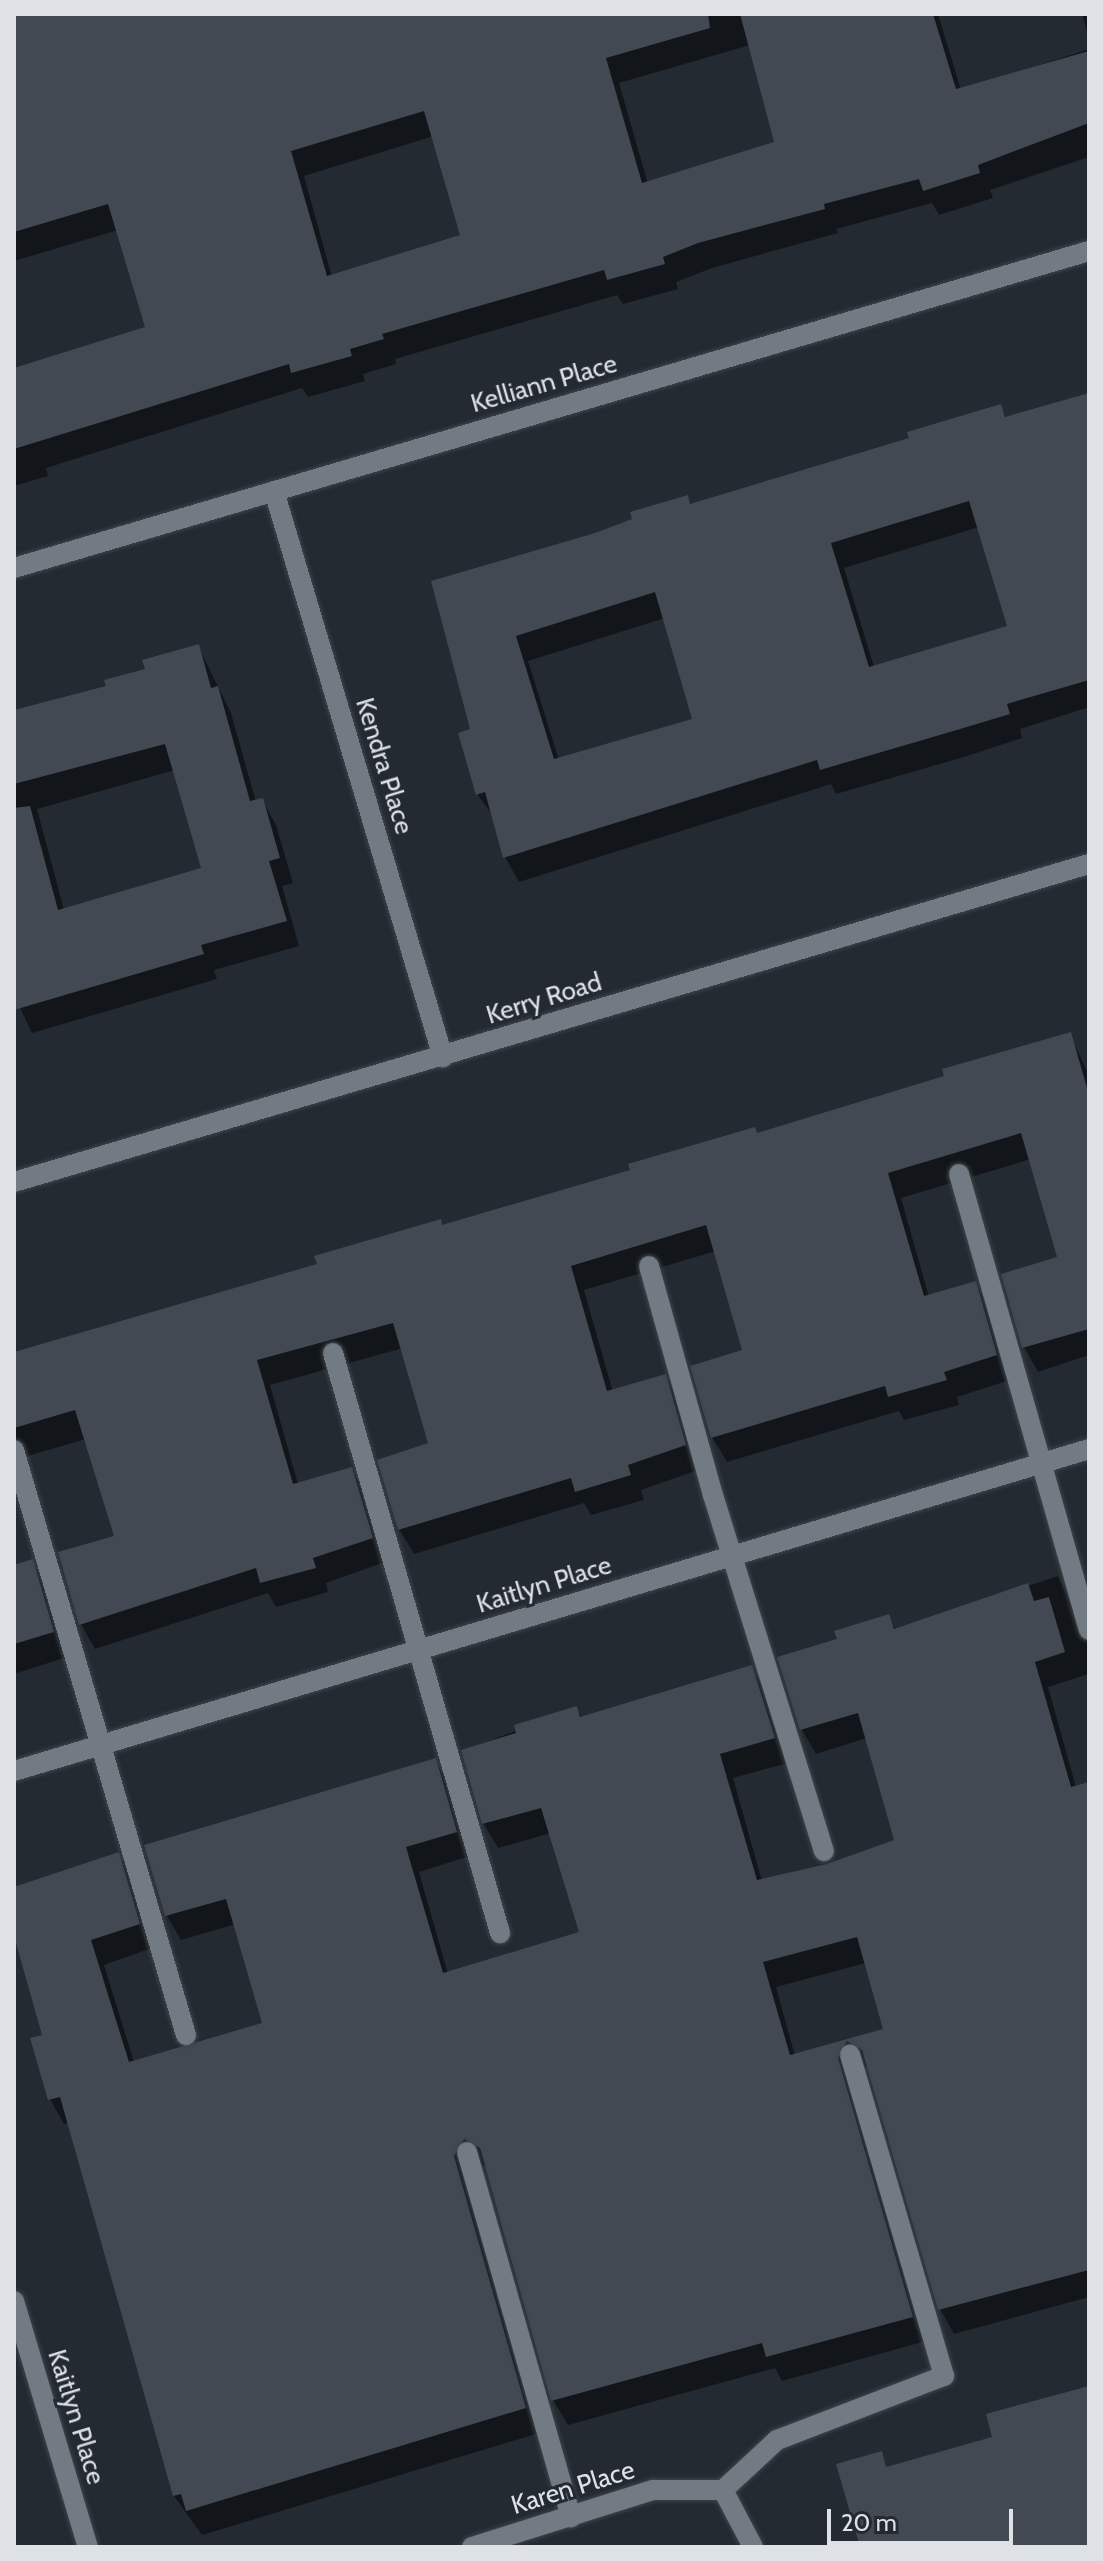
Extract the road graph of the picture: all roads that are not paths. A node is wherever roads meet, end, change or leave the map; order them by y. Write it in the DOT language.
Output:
graph roads {
  1 [pos="1089,251"];
  2 [pos="274,491"];
  3 [pos="14,568"];
  4 [pos="1089,864"];
  5 [pos="443,1057"];
  6 [pos="959,1174"];
  7 [pos="14,1182"];
  8 [pos="649,1266"];
  9 [pos="333,1353"];
  10 [pos="1089,1449"];
  11 [pos="14,1450"];
  12 [pos="1040,1464"];
  13 [pos="731,1556"];
  14 [pos="1089,1630"];
  15 [pos="417,1651"];
  16 [pos="104,1745"];
  17 [pos="14,1771"];
  18 [pos="824,1851"];
  19 [pos="500,1933"];
  20 [pos="186,2035"];
  21 [pos="850,2054"];
  22 [pos="467,2152"];
  23 [pos="14,2301"];
  24 [pos="723,2490"];
  25 [pos="571,2517"];
  26 [pos="88,2547"];
  27 [pos="472,2547"];
  28 [pos="753,2547"];
  1 -- 2 [label="street, Kelliann Place"];
  2 -- 3 [label="street, Kelliann Place"];
  2 -- 5 [label="street, Kendra Place"];
  4 -- 5 [label="street, Kerry Road"];
  5 -- 7 [label="street, Kerry Road"];
  6 -- 12 [label="street"];
  8 -- 13 [label="street"];
  9 -- 15 [label="street"];
  10 -- 12 [label="street, Kaitlyn Place"];
  11 -- 16 [label="street"];
  12 -- 13 [label="street, Kaitlyn Place"];
  12 -- 14 [label="street"];
  13 -- 15 [label="street, Kaitlyn Place"];
  13 -- 18 [label="street"];
  15 -- 16 [label="street, Kaitlyn Place"];
  15 -- 19 [label="street"];
  16 -- 17 [label="street, Kaitlyn Place"];
  16 -- 20 [label="street"];
  21 -- 24 [label="street"];
  22 -- 25 [label="street"];
  23 -- 26 [label="street, Kaitlyn Place"];
  24 -- 25 [label="street, Karen Place"];
  24 -- 28 [label="street"];
  25 -- 27 [label="street, Karen Place"];
}
